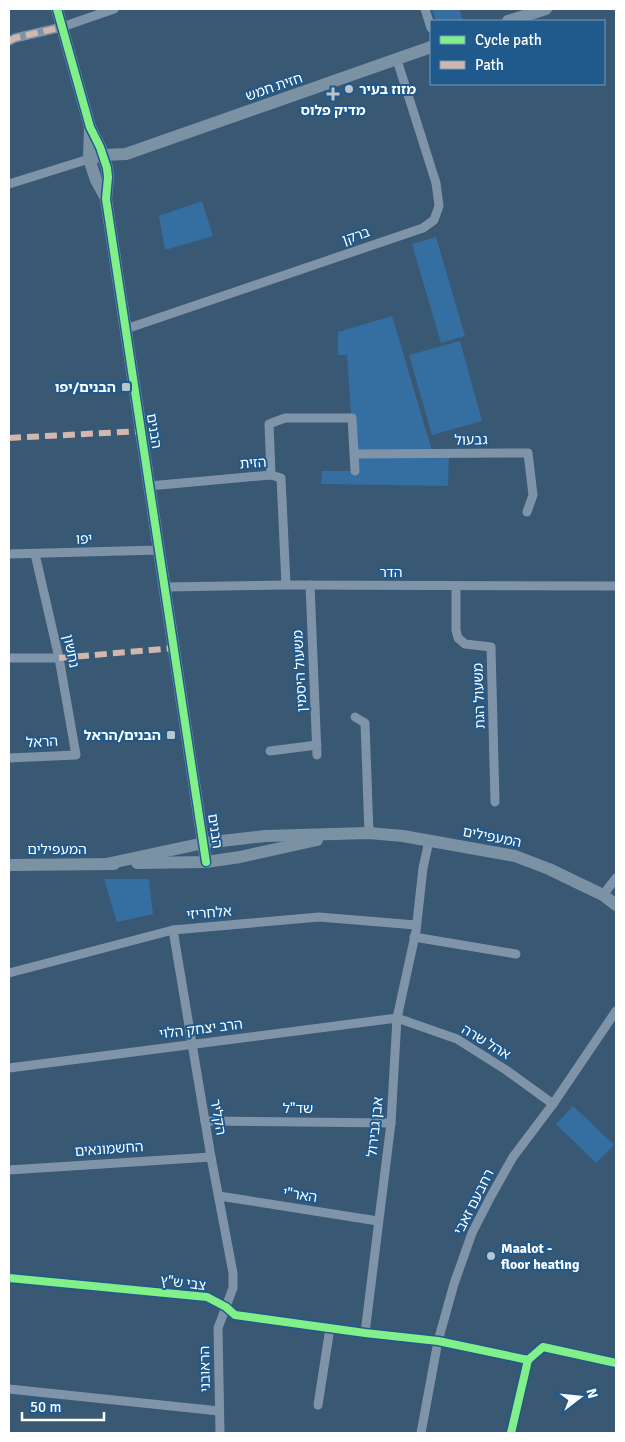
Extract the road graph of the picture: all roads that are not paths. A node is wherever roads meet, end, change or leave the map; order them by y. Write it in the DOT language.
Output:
graph roads {
  1 [pos="57,9"];
  2 [pos="114,9"];
  3 [pos="425,9"];
  4 [pos="546,9"];
  5 [pos="511,20"];
  6 [pos="430,25"];
  7 [pos="62,27"];
  8 [pos="9,41"];
  9 [pos="430,47"];
  10 [pos="397,60"];
  11 [pos="90,127"];
  12 [pos="126,154"];
  13 [pos="103,155"];
  14 [pos="89,159"];
  15 [pos="107,168"];
  16 [pos="93,173"];
  17 [pos="9,184"];
  18 [pos="106,199"];
  19 [pos="126,329"];
  20 [pos="355,454"];
  21 [pos="355,471"];
  22 [pos="271,475"];
  23 [pos="149,486"];
  24 [pos="527,512"];
  25 [pos="160,550"];
  26 [pos="9,554"];
  27 [pos="35,554"];
  28 [pos="286,585"];
  29 [pos="310,585"];
  30 [pos="456,586"];
  31 [pos="616,586"];
  32 [pos="166,588"];
  33 [pos="9,658"];
  34 [pos="59,658"];
  35 [pos="355,717"];
  36 [pos="317,745"];
  37 [pos="270,751"];
  38 [pos="76,755"];
  39 [pos="317,755"];
  40 [pos="9,758"];
  41 [pos="495,802"];
  42 [pos="352,833"];
  43 [pos="370,833"];
  44 [pos="429,841"];
  45 [pos="204,843"];
  46 [pos="206,862"];
  47 [pos="9,864"];
  48 [pos="106,864"];
  49 [pos="616,878"];
  50 [pos="603,895"];
  51 [pos="616,905"];
  52 [pos="416,924"];
  53 [pos="173,930"];
  54 [pos="414,937"];
  55 [pos="516,954"];
  56 [pos="9,973"];
  57 [pos="616,1011"];
  58 [pos="397,1018"];
  59 [pos="192,1044"];
  60 [pos="9,1068"];
  61 [pos="553,1104"];
  62 [pos="205,1121"];
  63 [pos="390,1123"];
  64 [pos="211,1157"];
  65 [pos="9,1170"];
  66 [pos="218,1196"];
  67 [pos="378,1221"];
  68 [pos="9,1278"];
  69 [pos="226,1307"];
  70 [pos="330,1328"];
  71 [pos="365,1333"];
  72 [pos="438,1341"];
  73 [pos="9,1389"];
  74 [pos="318,1405"];
  75 [pos="219,1411"];
  76 [pos="220,1433"];
  77 [pos="421,1433"];
  78 [pos="511,1433"];
  1 -- 7 [label="street, הבנים"];
  2 -- 7 [label="street"];
  3 -- 6 [label="street"];
  4 -- 5 [label="street"];
  7 -- 8 [label="street"];
  7 -- 11 [label="street, הבנים"];
  9 -- 10 [label="street, חזית חמש"];
  10 -- 12 [label="street, חזית חמש"];
  10 -- 19 [label="street, ברקן"];
  11 -- 13 [label="street, הבנים"];
  11 -- 14 [label="street, הבנים"];
  12 -- 13 [label="street, חזית חמש"];
  12 -- 15 [label="street, חזית חמש"];
  13 -- 14 [label="street, חזית חמש"];
  13 -- 15 [label="street, הבנים"];
  14 -- 16 [label="street, הבנים"];
  14 -- 17 [label="street, חזית חמש"];
  15 -- 16 [label="street, חזית חמש"];
  15 -- 18 [label="street, הבנים"];
  16 -- 18 [label="street, הבנים"];
  18 -- 19 [label="street, הבנים"];
  19 -- 23 [label="street, הבנים"];
  20 -- 21 [label="street"];
  20 -- 22 [label="street"];
  20 -- 24 [label="street, גבעול"];
  22 -- 23 [label="street, הזית"];
  22 -- 28 [label="street, הזית"];
  23 -- 25 [label="street, הבנים"];
  25 -- 27 [label="street, יפו"];
  25 -- 32 [label="street, הבנים"];
  26 -- 27 [label="street, יפו"];
  27 -- 34 [label="street, נחשון"];
  28 -- 29 [label="street, הדר"];
  28 -- 32 [label="street, הדר"];
  29 -- 30 [label="street, הדר"];
  29 -- 36 [label="street, משעול היסמין"];
  30 -- 31 [label="street, הדר"];
  30 -- 41 [label="street, משעול הגת"];
  32 -- 45 [label="street, הבנים"];
  33 -- 34 [label="street"];
  34 -- 38 [label="street, נחשון"];
  35 -- 43 [label="street"];
  36 -- 37 [label="street"];
  36 -- 39 [label="street, משעול היסמין"];
  38 -- 40 [label="street, הראל"];
  42 -- 43 [label="street, המעפילים"];
  42 -- 45 [label="street, המעפילים"];
  42 -- 46 [label="street, המעפילים"];
  43 -- 44 [label="street, המעפילים"];
  44 -- 50 [label="street, המעפילים"];
  44 -- 52 [label="street, אבן גבירול"];
  45 -- 46 [label="street, הבנים"];
  45 -- 48 [label="street, המעפילים"];
  46 -- 48 [label="street, המעפילים"];
  47 -- 48 [label="street, המעפילים"];
  49 -- 50 [label="street"];
  50 -- 51 [label="street, המעפילים"];
  52 -- 53 [label="street, אלחריזי"];
  52 -- 54 [label="street, אבן גבירול"];
  53 -- 56 [label="street, אלחריזי"];
  53 -- 59 [label="street, הקליר"];
  54 -- 55 [label="street"];
  54 -- 58 [label="street, אבן גבירול"];
  57 -- 61 [label="street, רחבעם זאבי"];
  58 -- 59 [label="street, הרב יצחק הלוי"];
  58 -- 61 [label="street, אהל שרה"];
  58 -- 63 [label="street, אבן גבירול"];
  59 -- 60 [label="street, הרב יצחק הלוי"];
  59 -- 62 [label="street, הקליר"];
  61 -- 72 [label="street, רחבעם זאבי"];
  62 -- 63 [label="street, שד\"ל"];
  62 -- 64 [label="street, הקליר"];
  63 -- 67 [label="street, אבן גבירול"];
  64 -- 65 [label="street, החשמונאים"];
  64 -- 66 [label="street, הקליר"];
  66 -- 67 [label="street, האר\"י"];
  66 -- 69 [label="street, הקליר"];
  67 -- 71 [label="street, אבן גבירול"];
  68 -- 69 [label="street, צבי ש\"ץ"];
  69 -- 70 [label="street, צבי ש\"ץ"];
  69 -- 75 [label="street, הראובני"];
  70 -- 71 [label="street, צבי ש\"ץ"];
  70 -- 74 [label="street"];
  71 -- 72 [label="street, צבי ש\"ץ"];
  72 -- 77 [label="street, רחבעם זאבי"];
  72 -- 78 [label="street, צבי ש\"ץ"];
  73 -- 75 [label="street"];
  75 -- 76 [label="street, הראובני"];
}
